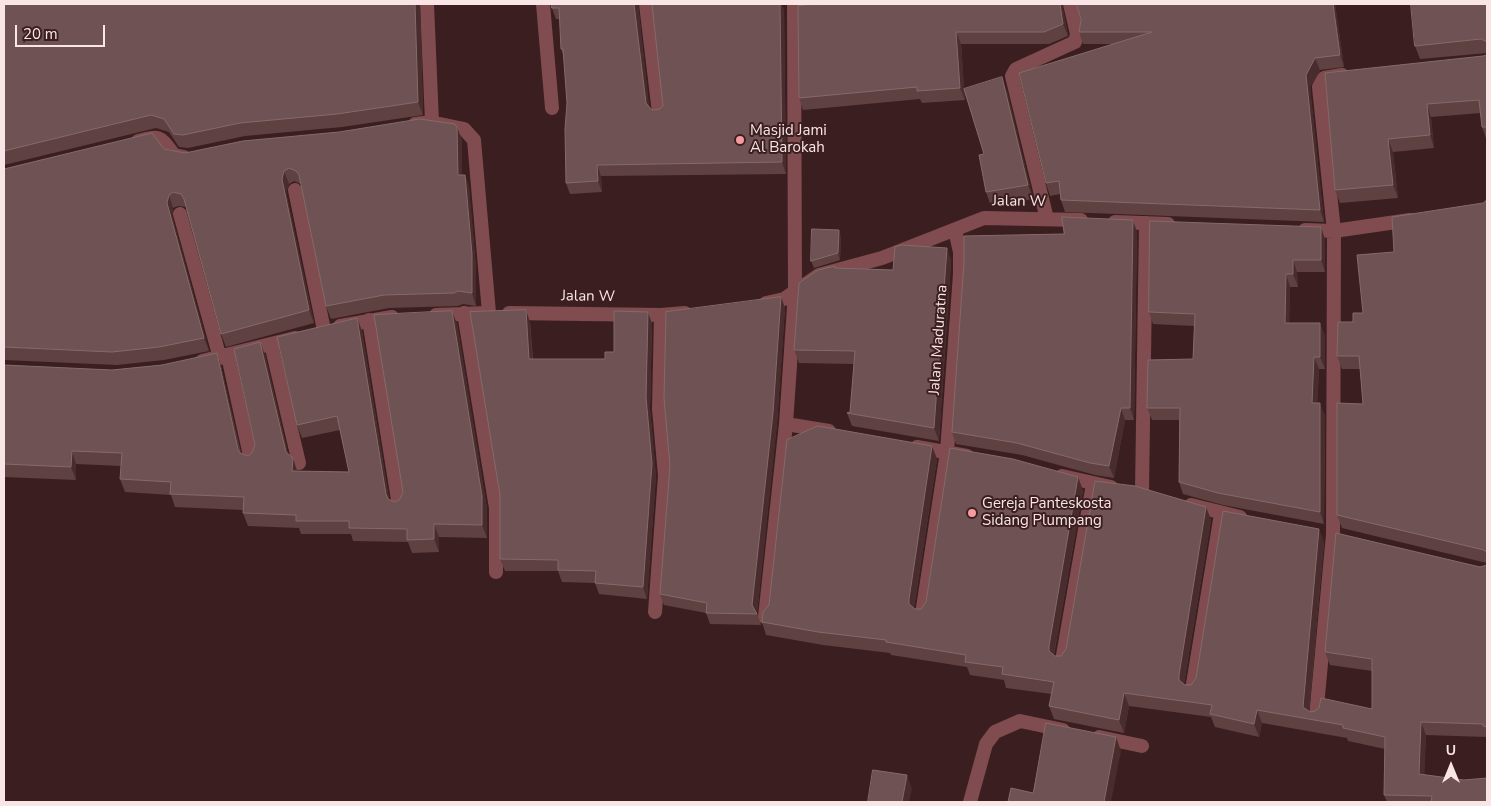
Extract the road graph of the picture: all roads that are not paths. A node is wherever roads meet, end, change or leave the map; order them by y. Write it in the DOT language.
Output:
graph roads {
  1 [pos="427,4"];
  2 [pos="543,4"];
  3 [pos="646,4"];
  4 [pos="794,4"];
  5 [pos="1070,4"];
  6 [pos="1359,74"];
  7 [pos="552,108"];
  8 [pos="659,113"];
  9 [pos="432,122"];
  10 [pos="402,126"];
  11 [pos="126,144"];
  12 [pos="197,155"];
  13 [pos="295,190"];
  14 [pos="180,214"];
  15 [pos="1420,218"];
  16 [pos="1047,219"];
  17 [pos="1146,223"];
  18 [pos="1186,225"];
  19 [pos="955,230"];
  20 [pos="1295,230"];
  21 [pos="1334,231"];
  22 [pos="795,292"];
  23 [pos="753,304"];
  24 [pos="698,311"];
  25 [pos="464,314"];
  26 [pos="489,314"];
  27 [pos="661,316"];
  28 [pos="369,320"];
  29 [pos="314,332"];
  30 [pos="271,344"];
  31 [pos="224,357"];
  32 [pos="193,363"];
  33 [pos="786,424"];
  34 [pos="843,434"];
  35 [pos="900,444"];
  36 [pos="947,452"];
  37 [pos="976,457"];
  38 [pos="251,460"];
  39 [pos="299,463"];
  40 [pos="1047,472"];
  41 [pos="1093,484"];
  42 [pos="1132,490"];
  43 [pos="1159,496"];
  44 [pos="1177,501"];
  45 [pos="399,506"];
  46 [pos="1221,514"];
  47 [pos="1258,521"];
  48 [pos="1314,531"];
  49 [pos="1338,536"];
  50 [pos="496,572"];
  51 [pos="655,612"];
  52 [pos="922,614"];
  53 [pos="765,617"];
  54 [pos="1062,661"];
  55 [pos="1192,690"];
  56 [pos="1316,717"];
  57 [pos="1142,746"];
  58 [pos="970,802"];
  1 -- 9 [label="street"];
  2 -- 7 [label="street"];
  3 -- 8 [label="street"];
  4 -- 22 [label="street"];
  5 -- 16 [label="street"];
  6 -- 21 [label="street"];
  9 -- 10 [label="street"];
  9 -- 26 [label="street"];
  11 -- 12 [label="street"];
  13 -- 29 [label="street"];
  14 -- 31 [label="street"];
  15 -- 21 [label="street"];
  16 -- 17 [label="street, Jalan W"];
  16 -- 19 [label="street, Jalan W"];
  17 -- 18 [label="street, Jalan W"];
  17 -- 42 [label="street"];
  19 -- 22 [label="street, Jalan W"];
  19 -- 36 [label="street, Jalan Maduratna"];
  20 -- 21 [label="street"];
  21 -- 49 [label="street"];
  22 -- 23 [label="street, Jalan W"];
  22 -- 33 [label="street"];
  24 -- 27 [label="street, Jalan W"];
  25 -- 26 [label="street, Jalan W"];
  25 -- 28 [label="street, Jalan W"];
  25 -- 50 [label="street"];
  26 -- 27 [label="street, Jalan W"];
  27 -- 51 [label="street"];
  28 -- 29 [label="street, Jalan W"];
  28 -- 45 [label="street"];
  29 -- 30 [label="street, Jalan W"];
  30 -- 31 [label="street, Jalan W"];
  30 -- 39 [label="street"];
  31 -- 32 [label="street, Jalan W"];
  31 -- 38 [label="street"];
  33 -- 34 [label="street"];
  33 -- 53 [label="street"];
  35 -- 36 [label="street"];
  36 -- 37 [label="street"];
  36 -- 52 [label="street, Jalan Maduratna"];
  40 -- 41 [label="street"];
  41 -- 42 [label="street"];
  41 -- 54 [label="street"];
  42 -- 43 [label="street"];
  44 -- 46 [label="street"];
  46 -- 47 [label="street"];
  46 -- 55 [label="street"];
  48 -- 49 [label="street"];
  49 -- 56 [label="street"];
  57 -- 58 [label="street"];
}
